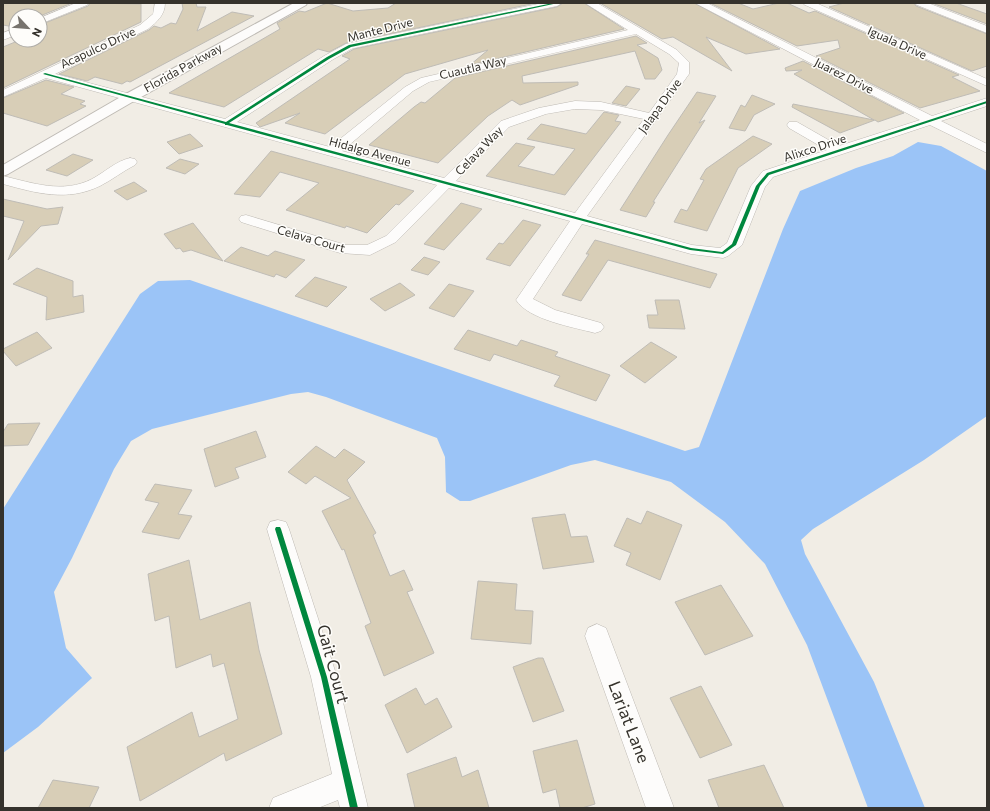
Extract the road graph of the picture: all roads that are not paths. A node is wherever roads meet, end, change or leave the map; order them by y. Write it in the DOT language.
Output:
graph roads {
  1 [pos="84,3"];
  2 [pos="160,3"];
  3 [pos="302,3"];
  4 [pos="557,3"];
  5 [pos="590,3"];
  6 [pos="700,3"];
  7 [pos="808,3"];
  8 [pos="920,3"];
  9 [pos="487,7"];
  10 [pos="498,15"];
  11 [pos="48,18"];
  12 [pos="637,30"];
  13 [pos="987,30"];
  14 [pos="44,74"];
  15 [pos="987,83"];
  16 [pos="3,94"];
  17 [pos="129,98"];
  18 [pos="987,102"];
  19 [pos="652,117"];
  20 [pos="931,121"];
  21 [pos="226,124"];
  22 [pos="793,125"];
  23 [pos="987,149"];
  24 [pos="838,151"];
  25 [pos="332,152"];
  26 [pos="130,162"];
  27 [pos="3,171"];
  28 [pos="3,180"];
  29 [pos="448,183"];
  30 [pos="579,218"];
  31 [pos="246,219"];
  32 [pos="691,249"];
  33 [pos="595,327"];
  34 [pos="278,529"];
  35 [pos="597,636"];
  36 [pos="351,795"];
  37 [pos="283,808"];
  38 [pos="660,808"];
  1 -- 11 [label="street"];
  2 -- 14 [label="street, Acapulco Drive"];
  3 -- 17 [label="street, Florida Parkway"];
  4 -- 10 [label="street, Mante Drive"];
  5 -- 12 [label="street, Jalapa Drive"];
  6 -- 20 [label="street, Juarez Drive"];
  7 -- 15 [label="street, Iguala Drive"];
  8 -- 13 [label="street"];
  9 -- 10 [label="street"];
  10 -- 21 [label="street, Mante Drive"];
  12 -- 19 [label="street, Jalapa Drive"];
  12 -- 25 [label="street, Cuautla Way"];
  14 -- 16 [label="street, Acapulco Drive"];
  14 -- 17 [label="street, Hidalgo Avenue"];
  17 -- 21 [label="street, Hidalgo Avenue"];
  17 -- 27 [label="street, Florida Parkway"];
  18 -- 20 [label="street, Alixco Drive"];
  19 -- 29 [label="street, Celava Way"];
  19 -- 30 [label="street, Jalapa Drive"];
  20 -- 23 [label="street, Juarez Drive"];
  20 -- 24 [label="street, Alixco Drive"];
  21 -- 25 [label="street, Hidalgo Avenue"];
  22 -- 24 [label="street"];
  24 -- 32 [label="street, Alixco Drive"];
  25 -- 29 [label="street, Hidalgo Avenue"];
  26 -- 28 [label="street"];
  29 -- 30 [label="street, Hidalgo Avenue"];
  29 -- 31 [label="street, Celava Court"];
  30 -- 32 [label="street, Hidalgo Avenue"];
  30 -- 33 [label="street, Jalapa Drive"];
  34 -- 36 [label="street, Gait Court"];
  35 -- 38 [label="street, Lariat Lane"];
  36 -- 37 [label="street"];
}
